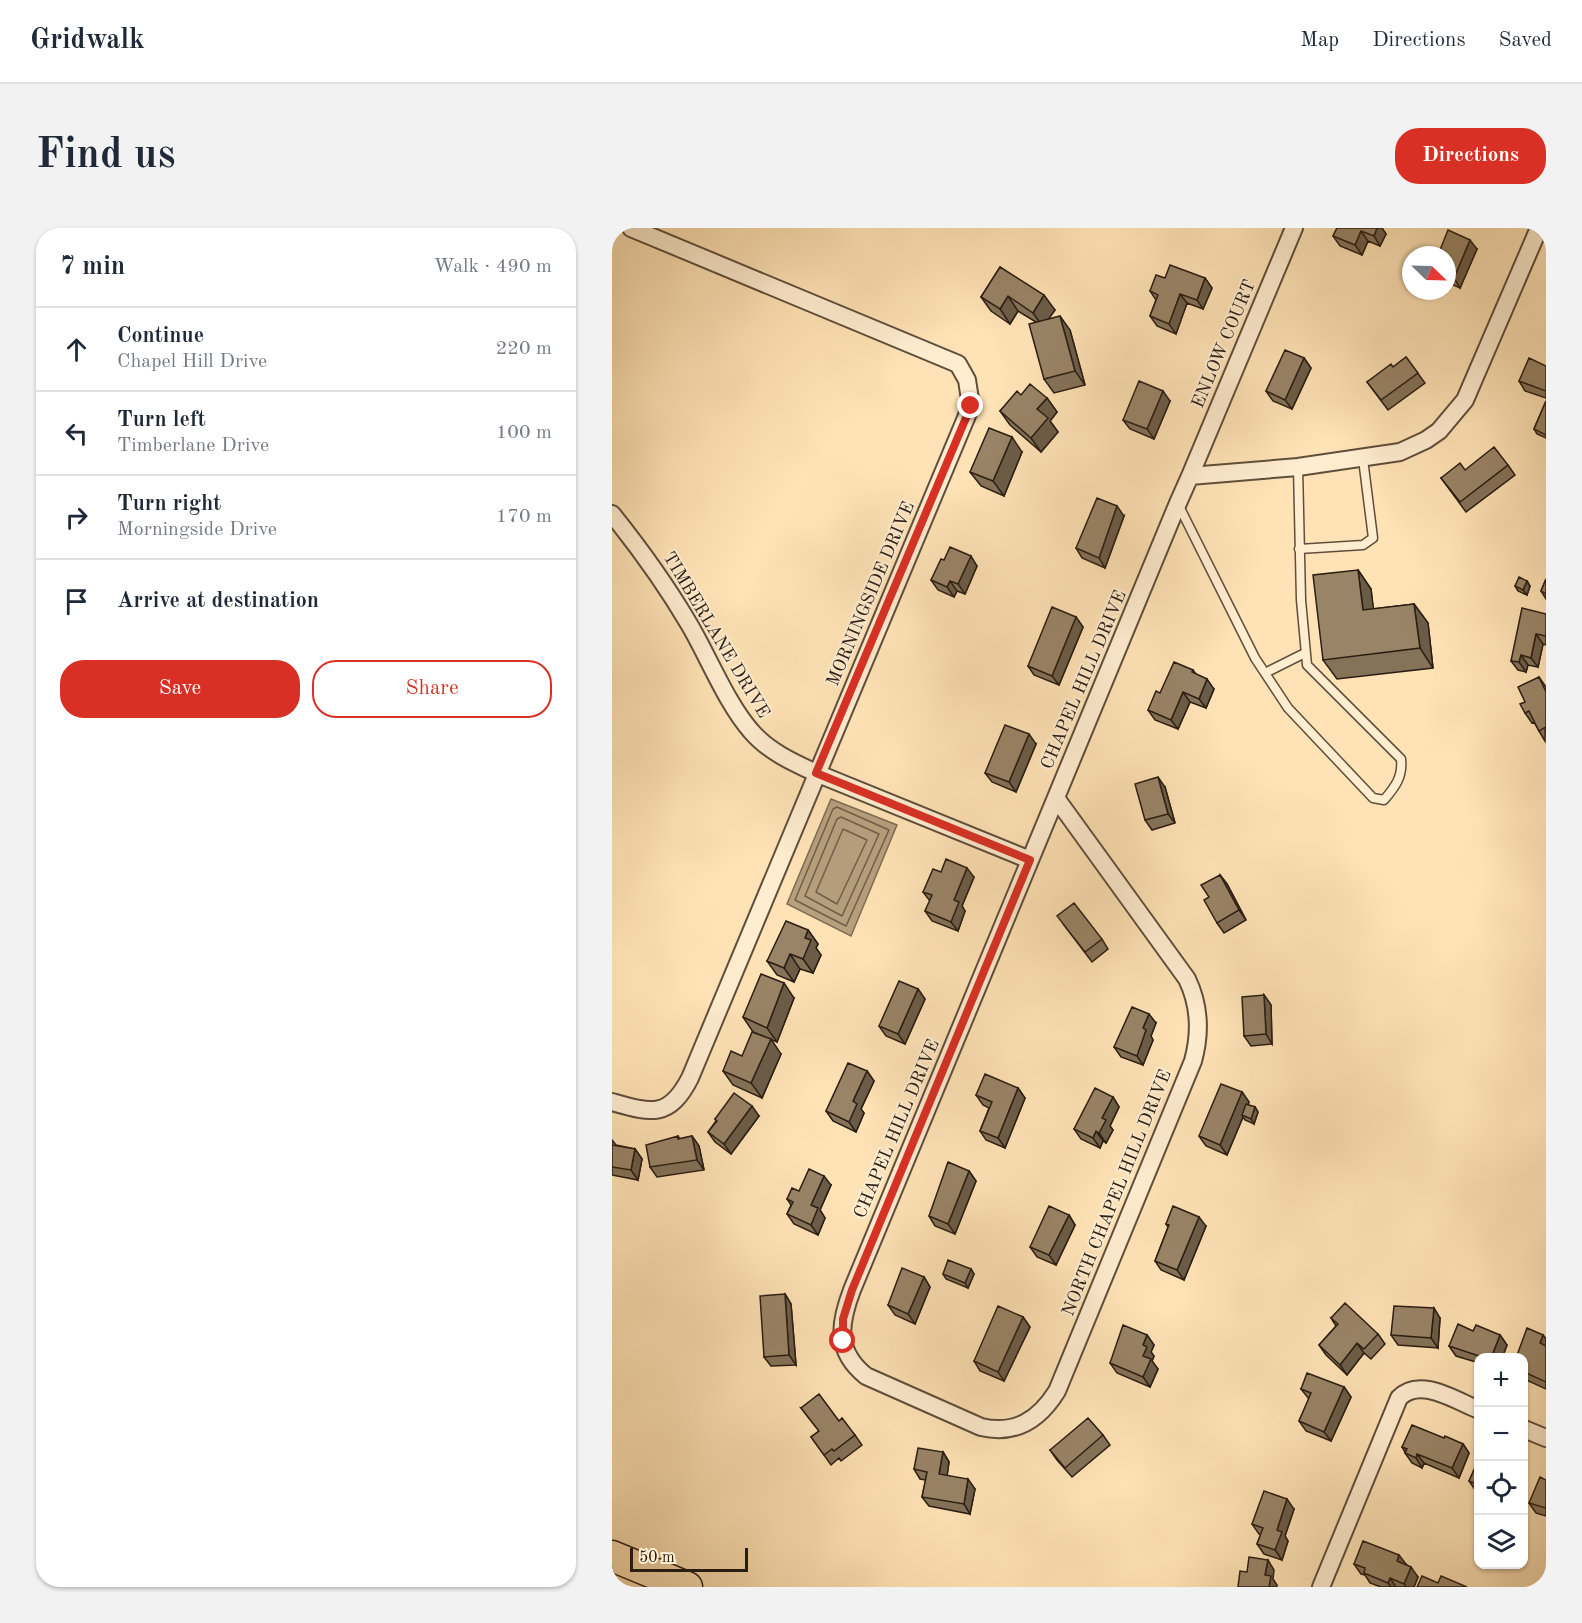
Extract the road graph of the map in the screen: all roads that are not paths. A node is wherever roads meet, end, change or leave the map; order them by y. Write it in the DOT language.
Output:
graph roads {
  1 [pos="631,228"];
  2 [pos="1294,228"];
  3 [pos="1539,228"];
  4 [pos="1363,459"];
  5 [pos="1298,467"];
  6 [pos="1190,476"];
  7 [pos="1178,503"];
  8 [pos="612,514"];
  9 [pos="1299,549"];
  10 [pos="1305,653"];
  11 [pos="1265,673"];
  12 [pos="816,773"];
  13 [pos="1056,798"];
  14 [pos="1030,860"];
  15 [pos="612,1102"];
  16 [pos="845,1350"];
  17 [pos="1474,1408"];
  18 [pos="1528,1431"];
  19 [pos="1546,1438"];
  20 [pos="612,1556"];
  21 [pos="687,1587"];
  22 [pos="1321,1587"];
  1 -- 12 [label="street, MORNINGSIDE DRIVE"];
  2 -- 6 [label="street, ENLOW COURT"];
  3 -- 4 [label="street"];
  4 -- 5 [label="street"];
  4 -- 9 [label="lane"];
  5 -- 6 [label="street"];
  5 -- 9 [label="lane"];
  6 -- 7 [label="street, CHAPEL HILL DRIVE"];
  7 -- 11 [label="lane"];
  7 -- 13 [label="street, CHAPEL HILL DRIVE"];
  8 -- 12 [label="street, TIMBERLANE DRIVE"];
  9 -- 10 [label="lane"];
  10 -- 11 [label="lane"];
  10 -- 11 [label="lane"];
  12 -- 14 [label="street, TIMBERLANE DRIVE"];
  12 -- 15 [label="street, MORNINGSIDE DRIVE"];
  13 -- 14 [label="street, CHAPEL HILL DRIVE"];
  13 -- 16 [label="street, NORTH CHAPEL HILL DRIVE"];
  14 -- 16 [label="street, CHAPEL HILL DRIVE"];
  17 -- 22 [label="street"];
  18 -- 19 [label="street"];
  20 -- 21 [label="highway"];
}
